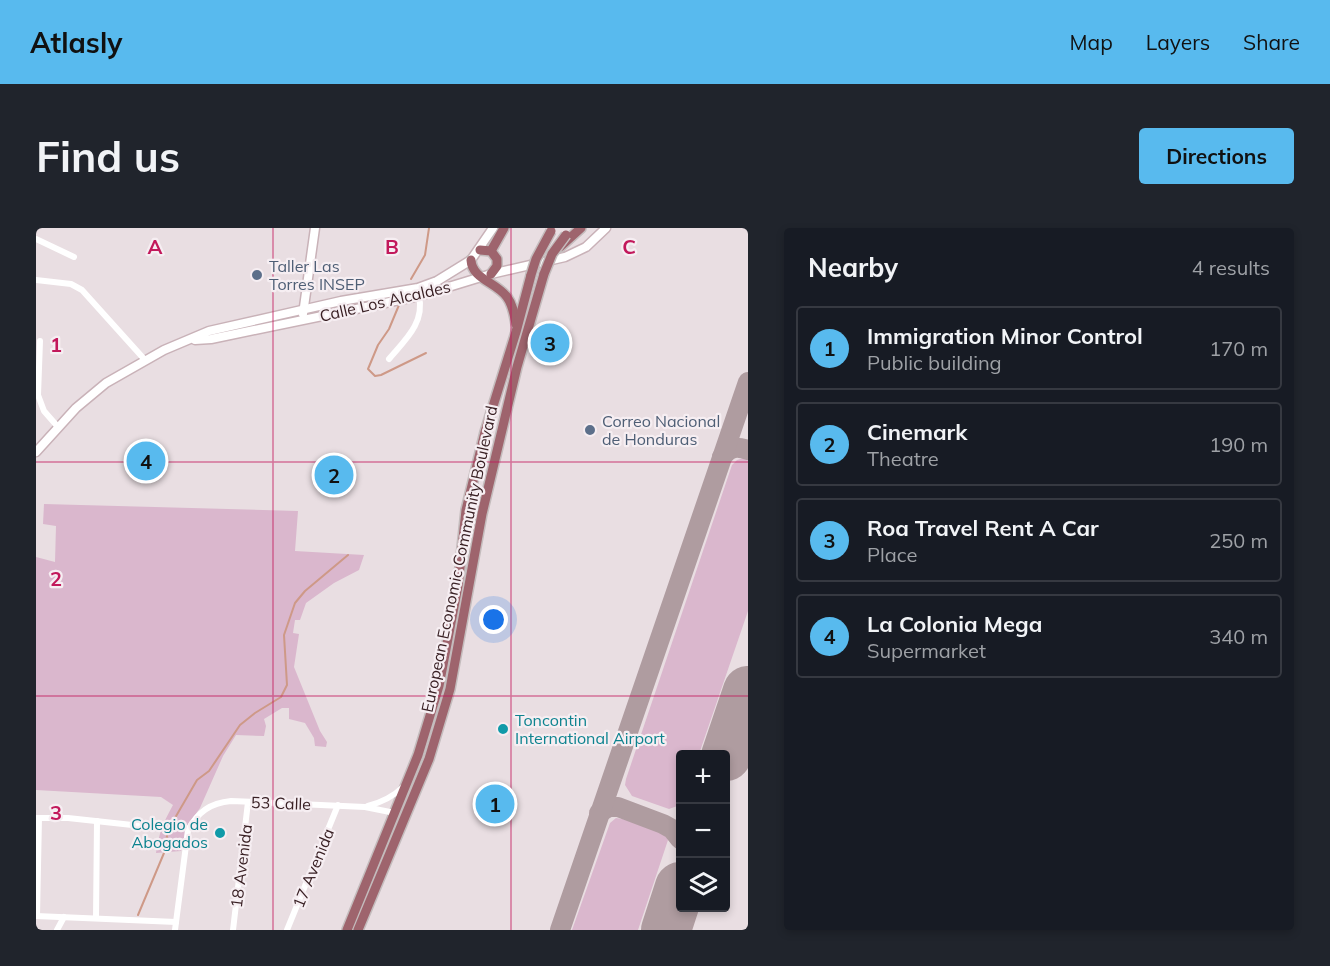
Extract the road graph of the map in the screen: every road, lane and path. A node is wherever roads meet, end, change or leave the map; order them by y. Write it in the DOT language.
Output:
graph roads {
  1 [pos="315,228"];
  2 [pos="494,228"];
  3 [pos="504,228"];
  4 [pos="581,228"];
  5 [pos="606,228"];
  6 [pos="553,230"];
  7 [pos="569,232"];
  8 [pos="36,239"];
  9 [pos="480,250"];
  10 [pos="491,250"];
  11 [pos="552,254"];
  12 [pos="74,256"];
  13 [pos="471,260"];
  14 [pos="486,275"];
  15 [pos="36,280"];
  16 [pos="419,296"];
  17 [pos="304,309"];
  18 [pos="303,320"];
  19 [pos="516,332"];
  20 [pos="189,340"];
  21 [pos="40,341"];
  22 [pos="389,359"];
  23 [pos="145,360"];
  24 [pos="58,427"];
  25 [pos="36,452"];
  26 [pos="406,784"];
  27 [pos="248,802"];
  28 [pos="338,806"];
  29 [pos="365,807"];
  30 [pos="395,813"];
  31 [pos="38,818"];
  32 [pos="97,821"];
  33 [pos="160,828"];
  34 [pos="37,916"];
  35 [pos="64,917"];
  36 [pos="96,918"];
  37 [pos="176,922"];
  38 [pos="57,930"];
  39 [pos="175,930"];
  40 [pos="233,930"];
  41 [pos="288,930"];
  42 [pos="347,930"];
  43 [pos="358,930"];
  1 -- 17 [label="main road"];
  2 -- 9 [label="main road, Calle Los Alcaldes"];
  3 -- 10 [label="main road"];
  4 -- 11 [label="main road, bridge"];
  5 -- 14 [label="main road, Calle Los Alcaldes"];
  6 -- 19 [label="main road, European Economic Community Boulevard, bridge"];
  7 -- 11 [label="main road, European Economic Community Boulevard, bridge"];
  8 -- 12 [label="street"];
  9 -- 10 [label="main road"];
  9 -- 13 [label="main road, Calle Los Alcaldes"];
  10 -- 14 [label="main road"];
  11 -- 43 [label="main road, European Economic Community Boulevard, bridge"];
  13 -- 14 [label="main road"];
  13 -- 17 [label="main road, Calle Los Alcaldes"];
  14 -- 16 [label="main road, Calle Los Alcaldes"];
  14 -- 19 [label="main road"];
  15 -- 23 [label="street"];
  16 -- 18 [label="main road, Calle Los Alcaldes"];
  16 -- 22 [label="street"];
  17 -- 18 [label="main road"];
  17 -- 20 [label="main road, Calle Los Alcaldes"];
  18 -- 20 [label="main road, Calle Los Alcaldes"];
  19 -- 26 [label="main road, European Economic Community Boulevard"];
  20 -- 23 [label="main road, Calle Los Alcaldes"];
  21 -- 24 [label="street"];
  23 -- 24 [label="main road, Calle Los Alcaldes"];
  24 -- 25 [label="main road, Calle Los Alcaldes"];
  26 -- 29 [label="street, 53 Calle"];
  26 -- 30 [label="main road, European Economic Community Boulevard"];
  27 -- 28 [label="street, 53 Calle"];
  27 -- 37 [label="street, 53 Calle"];
  27 -- 40 [label="street, 18 Avenida"];
  28 -- 29 [label="street, 53 Calle"];
  28 -- 41 [label="street, 17 Avenida"];
  29 -- 30 [label="street, 53 Calle"];
  30 -- 42 [label="main road, European Economic Community Boulevard"];
  31 -- 32 [label="street"];
  31 -- 34 [label="street"];
  32 -- 33 [label="street"];
  32 -- 36 [label="street"];
  34 -- 35 [label="street"];
  35 -- 36 [label="street"];
  35 -- 38 [label="street"];
  36 -- 37 [label="street"];
  37 -- 39 [label="street"];
}
